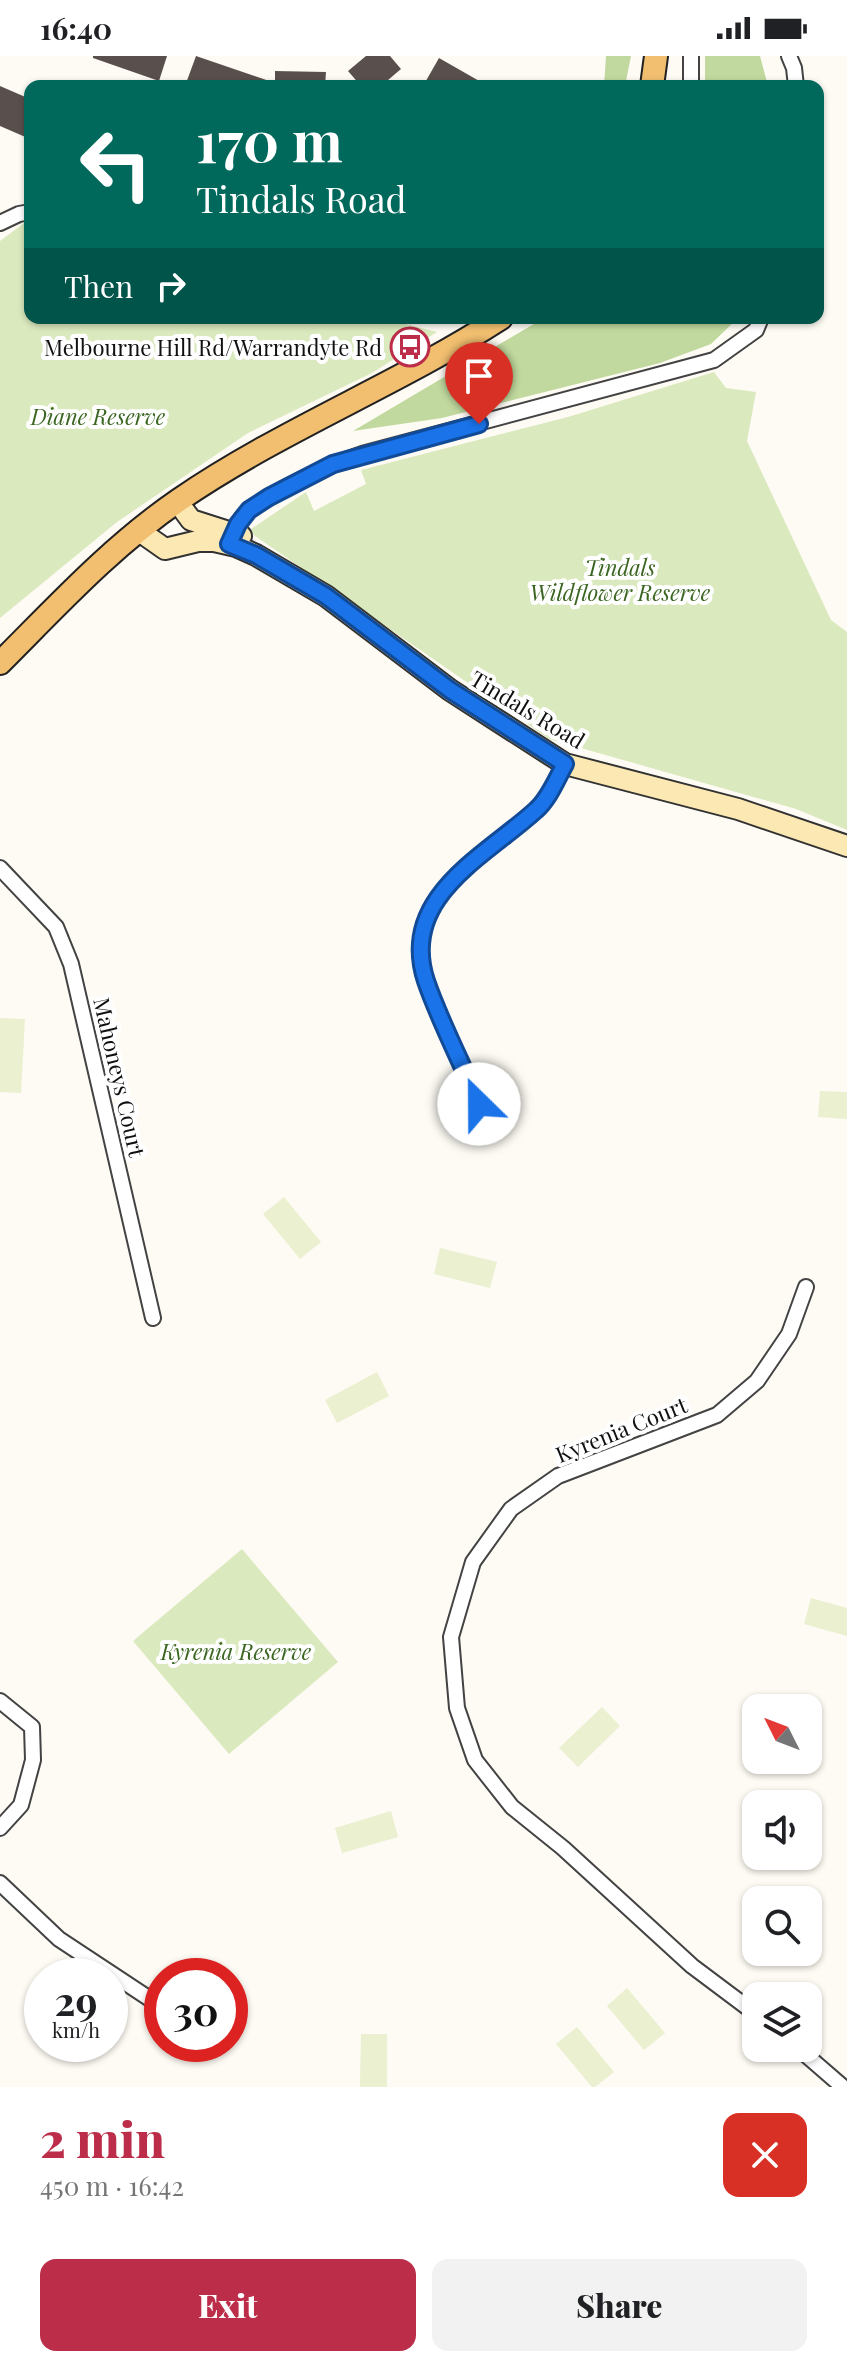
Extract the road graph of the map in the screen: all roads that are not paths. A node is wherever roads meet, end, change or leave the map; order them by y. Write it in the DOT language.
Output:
graph roads {
  1 [pos="656,56"];
  2 [pos="691,56"];
  3 [pos="789,56"];
  4 [pos="653,80"];
  5 [pos="691,80"];
  6 [pos="795,80"];
  7 [pos="2,206"];
  8 [pos="24,212"];
  9 [pos="24,214"];
  10 [pos="0,223"];
  11 [pos="490,324"];
  12 [pos="758,324"];
  13 [pos="177,501"];
  14 [pos="138,530"];
  15 [pos="232,538"];
  16 [pos="0,663"];
  17 [pos="565,764"];
  18 [pos="847,846"];
  19 [pos="0,868"];
  20 [pos="479,1104"];
  21 [pos="806,1287"];
  22 [pos="153,1318"];
  23 [pos="0,1701"];
  24 [pos="0,1828"];
  25 [pos="0,1883"];
  26 [pos="144,1995"];
  27 [pos="742,2004"];
  28 [pos="814,2062"];
  29 [pos="843,2087"];
  1 -- 4 [label="main road"];
  2 -- 5 [label="street"];
  3 -- 6 [label="street"];
  7 -- 8 [label="street"];
  9 -- 10 [label="street"];
  11 -- 13 [label="main road"];
  12 -- 15 [label="street"];
  13 -- 14 [label="main road"];
  13 -- 15 [label="main road, Tindals Road"];
  14 -- 15 [label="main road, Tindals Road"];
  14 -- 16 [label="main road"];
  15 -- 17 [label="main road, Tindals Road"];
  17 -- 18 [label="main road, Tindals Road"];
  17 -- 20 [label="street"];
  19 -- 22 [label="street, Mahoneys Court"];
  21 -- 27 [label="street, Kyrenia Court"];
  23 -- 24 [label="street"];
  25 -- 26 [label="street"];
  28 -- 29 [label="street"];
}
